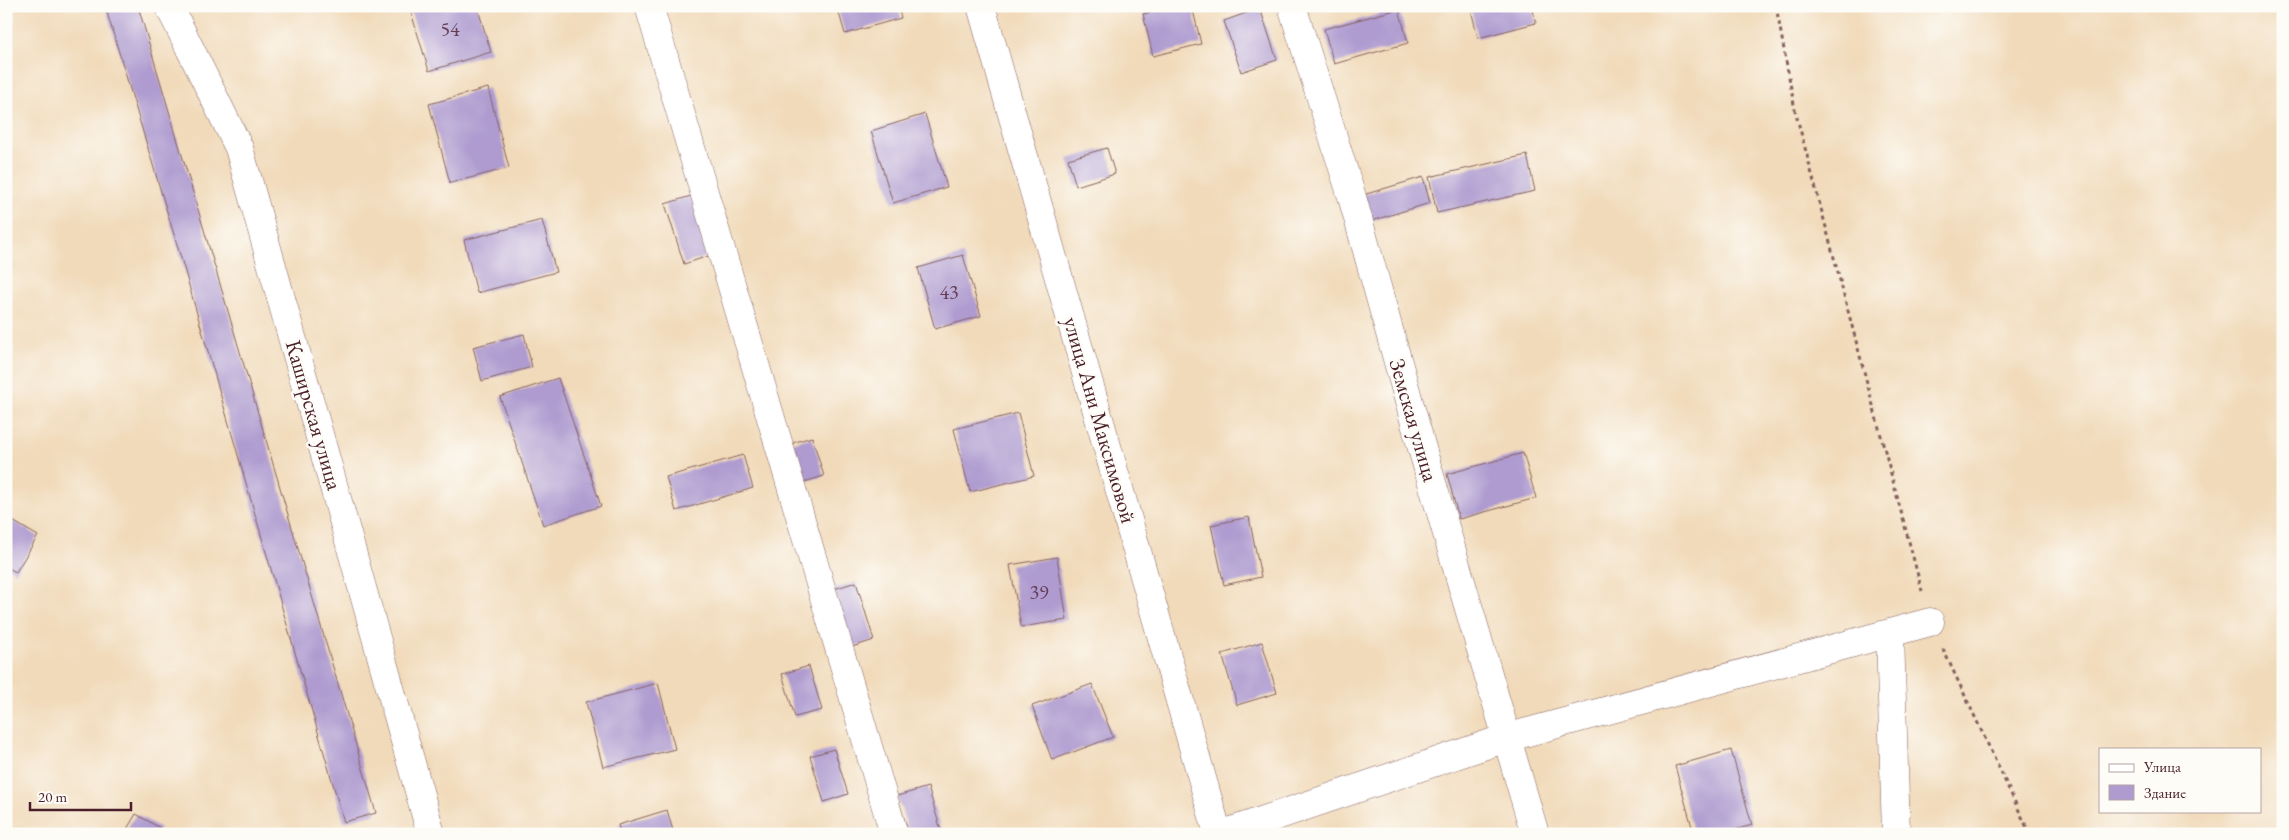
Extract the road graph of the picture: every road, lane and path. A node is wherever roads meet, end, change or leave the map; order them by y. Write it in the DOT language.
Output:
graph roads {
  1 [pos="169,6"];
  2 [pos="649,6"];
  3 [pos="981,6"];
  4 [pos="1292,6"];
  5 [pos="1776,6"];
  6 [pos="1930,622"];
  7 [pos="1890,634"];
  8 [pos="1506,738"];
  9 [pos="431,834"];
  10 [pos="894,834"];
  11 [pos="1218,834"];
  12 [pos="1223,834"];
  13 [pos="1535,834"];
  14 [pos="1896,834"];
  15 [pos="2030,834"];
  1 -- 9 [label="street, Каширская улица"];
  2 -- 10 [label="street"];
  3 -- 11 [label="street, улица Ани Максимовой"];
  4 -- 8 [label="street, Земская улица"];
  5 -- 6 [label="path"];
  6 -- 7 [label="street"];
  6 -- 15 [label="path"];
  7 -- 8 [label="street"];
  7 -- 14 [label="street"];
  8 -- 12 [label="street"];
  8 -- 13 [label="street, Земская улица"];
}
